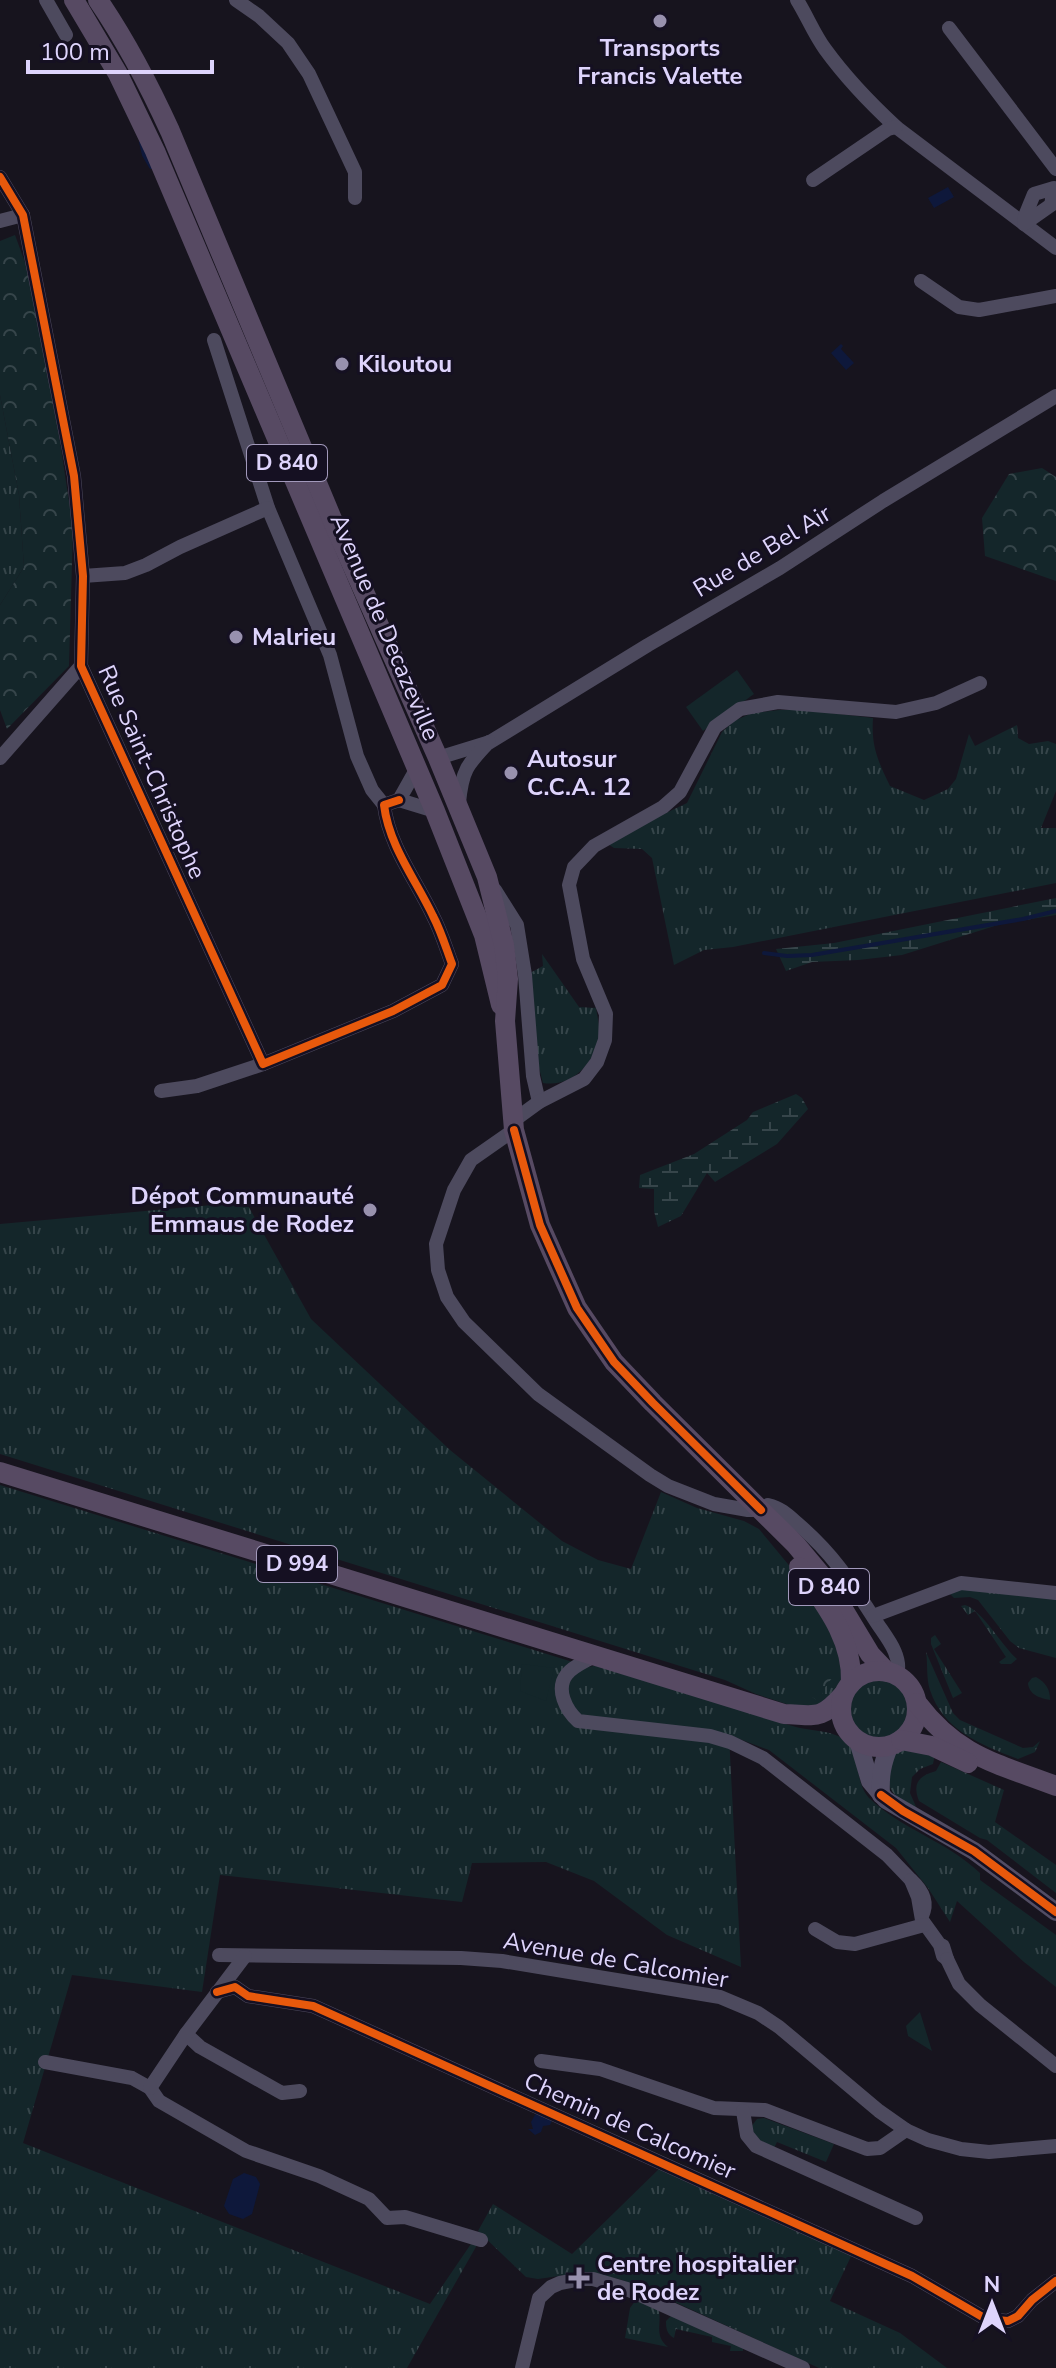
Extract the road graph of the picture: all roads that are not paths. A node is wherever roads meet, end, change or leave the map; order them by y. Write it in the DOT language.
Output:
graph roads {
  1 [pos="46,0"];
  2 [pos="74,0"];
  3 [pos="98,0"];
  4 [pos="236,0"];
  5 [pos="799,1"];
  6 [pos="949,28"];
  7 [pos="66,35"];
  8 [pos="896,127"];
  9 [pos="1056,169"];
  10 [pos="0,177"];
  11 [pos="813,180"];
  12 [pos="1055,186"];
  13 [pos="355,198"];
  14 [pos="23,215"];
  15 [pos="0,221"];
  16 [pos="1024,224"];
  17 [pos="1056,248"];
  18 [pos="921,281"];
  19 [pos="1056,296"];
  20 [pos="214,340"];
  21 [pos="1056,396"];
  22 [pos="268,508"];
  23 [pos="83,576"];
  24 [pos="81,666"];
  25 [pos="980,683"];
  26 [pos="490,742"];
  27 [pos="0,758"];
  28 [pos="438,758"];
  29 [pos="417,768"];
  30 [pos="399,800"];
  31 [pos="384,805"];
  32 [pos="458,805"];
  33 [pos="435,811"];
  34 [pos="487,877"];
  35 [pos="505,1021"];
  36 [pos="263,1064"];
  37 [pos="161,1091"];
  38 [pos="539,1102"];
  39 [pos="513,1125"];
  40 [pos="0,1472"];
  41 [pos="761,1510"];
  42 [pos="1056,1593"];
  43 [pos="873,1616"];
  44 [pos="594,1656"];
  45 [pos="892,1673"];
  46 [pos="847,1689"];
  47 [pos="917,1703"];
  48 [pos="784,1714"];
  49 [pos="853,1737"];
  50 [pos="895,1743"];
  51 [pos="1056,1786"];
  52 [pos="1056,1793"];
  53 [pos="881,1795"];
  54 [pos="1056,1912"];
  55 [pos="923,1920"];
  56 [pos="815,1929"];
  57 [pos="219,1955"];
  58 [pos="245,1956"];
  59 [pos="217,1992"];
  60 [pos="186,2034"];
  61 [pos="541,2061"];
  62 [pos="45,2062"];
  63 [pos="1056,2066"];
  64 [pos="150,2088"];
  65 [pos="300,2091"];
  66 [pos="743,2111"];
  67 [pos="906,2130"];
  68 [pos="1056,2146"];
  69 [pos="916,2218"];
  70 [pos="481,2240"];
  71 [pos="1055,2282"];
  72 [pos="522,2368"];
  73 [pos="803,2368"];
  1 -- 7 [label="street"];
  2 -- 29 [label="main road, Avenue de Decazeville / D 840"];
  3 -- 28 [label="main road, Avenue de Decazeville / D 840"];
  4 -- 13 [label="street"];
  5 -- 8 [label="street"];
  6 -- 9 [label="street"];
  8 -- 11 [label="street"];
  8 -- 16 [label="street"];
  10 -- 14 [label="street, Rue Saint-Christophe"];
  12 -- 16 [label="street"];
  14 -- 15 [label="street"];
  14 -- 23 [label="street, Rue Saint-Christophe"];
  16 -- 17 [label="street"];
  18 -- 19 [label="street"];
  20 -- 22 [label="street"];
  21 -- 26 [label="street, Rue de Bel Air"];
  22 -- 23 [label="street"];
  22 -- 31 [label="street"];
  23 -- 24 [label="street, Rue Saint-Christophe"];
  24 -- 27 [label="street"];
  24 -- 36 [label="street, Rue Saint-Christophe"];
  25 -- 38 [label="street"];
  26 -- 28 [label="street, Rue de Bel Air"];
  26 -- 32 [label="street, Rue de Bel Air"];
  28 -- 32 [label="main road, Avenue de Decazeville / D 840"];
  29 -- 30 [label="street"];
  29 -- 33 [label="main road, Avenue de Decazeville / D 840"];
  30 -- 31 [label="street"];
  30 -- 33 [label="street"];
  31 -- 36 [label="street"];
  32 -- 34 [label="main road, Avenue de Decazeville / D 840"];
  33 -- 35 [label="main road, Avenue de Decazeville / D 840"];
  34 -- 35 [label="main road, Avenue de Decazeville / D 840"];
  34 -- 38 [label="street"];
  35 -- 39 [label="main road, Avenue de Decazeville / D 840"];
  36 -- 37 [label="street"];
  38 -- 39 [label="street"];
  39 -- 41 [label="main road, Avenue de Decazeville / D 840"];
  39 -- 41 [label="street"];
  40 -- 44 [label="main road, D 994"];
  41 -- 43 [label="street"];
  41 -- 45 [label="main road, Avenue de Decazeville / D 840"];
  41 -- 46 [label="main road, Avenue de Decazeville / D 840"];
  42 -- 43 [label="street"];
  43 -- 45 [label="street"];
  44 -- 48 [label="main road, D 994"];
  44 -- 55 [label="street"];
  45 -- 46 [label="main road"];
  45 -- 47 [label="main road"];
  46 -- 48 [label="main road, D 994"];
  46 -- 49 [label="main road"];
  47 -- 50 [label="main road"];
  47 -- 51 [label="main road"];
  48 -- 49 [label="main road, D 994"];
  49 -- 50 [label="main road"];
  49 -- 53 [label="main road"];
  50 -- 52 [label="main road"];
  50 -- 53 [label="main road"];
  53 -- 54 [label="main road"];
  55 -- 56 [label="street"];
  55 -- 63 [label="street"];
  57 -- 58 [label="street, Avenue de Calcomier"];
  58 -- 59 [label="street"];
  58 -- 67 [label="street, Avenue de Calcomier"];
  59 -- 60 [label="street"];
  59 -- 71 [label="street, Chemin de Calcomier"];
  60 -- 64 [label="street"];
  60 -- 65 [label="street"];
  61 -- 66 [label="street"];
  62 -- 64 [label="street"];
  64 -- 70 [label="street"];
  66 -- 67 [label="street"];
  66 -- 69 [label="street"];
  67 -- 68 [label="street, Avenue de Calcomier"];
  72 -- 73 [label="street"];
}
